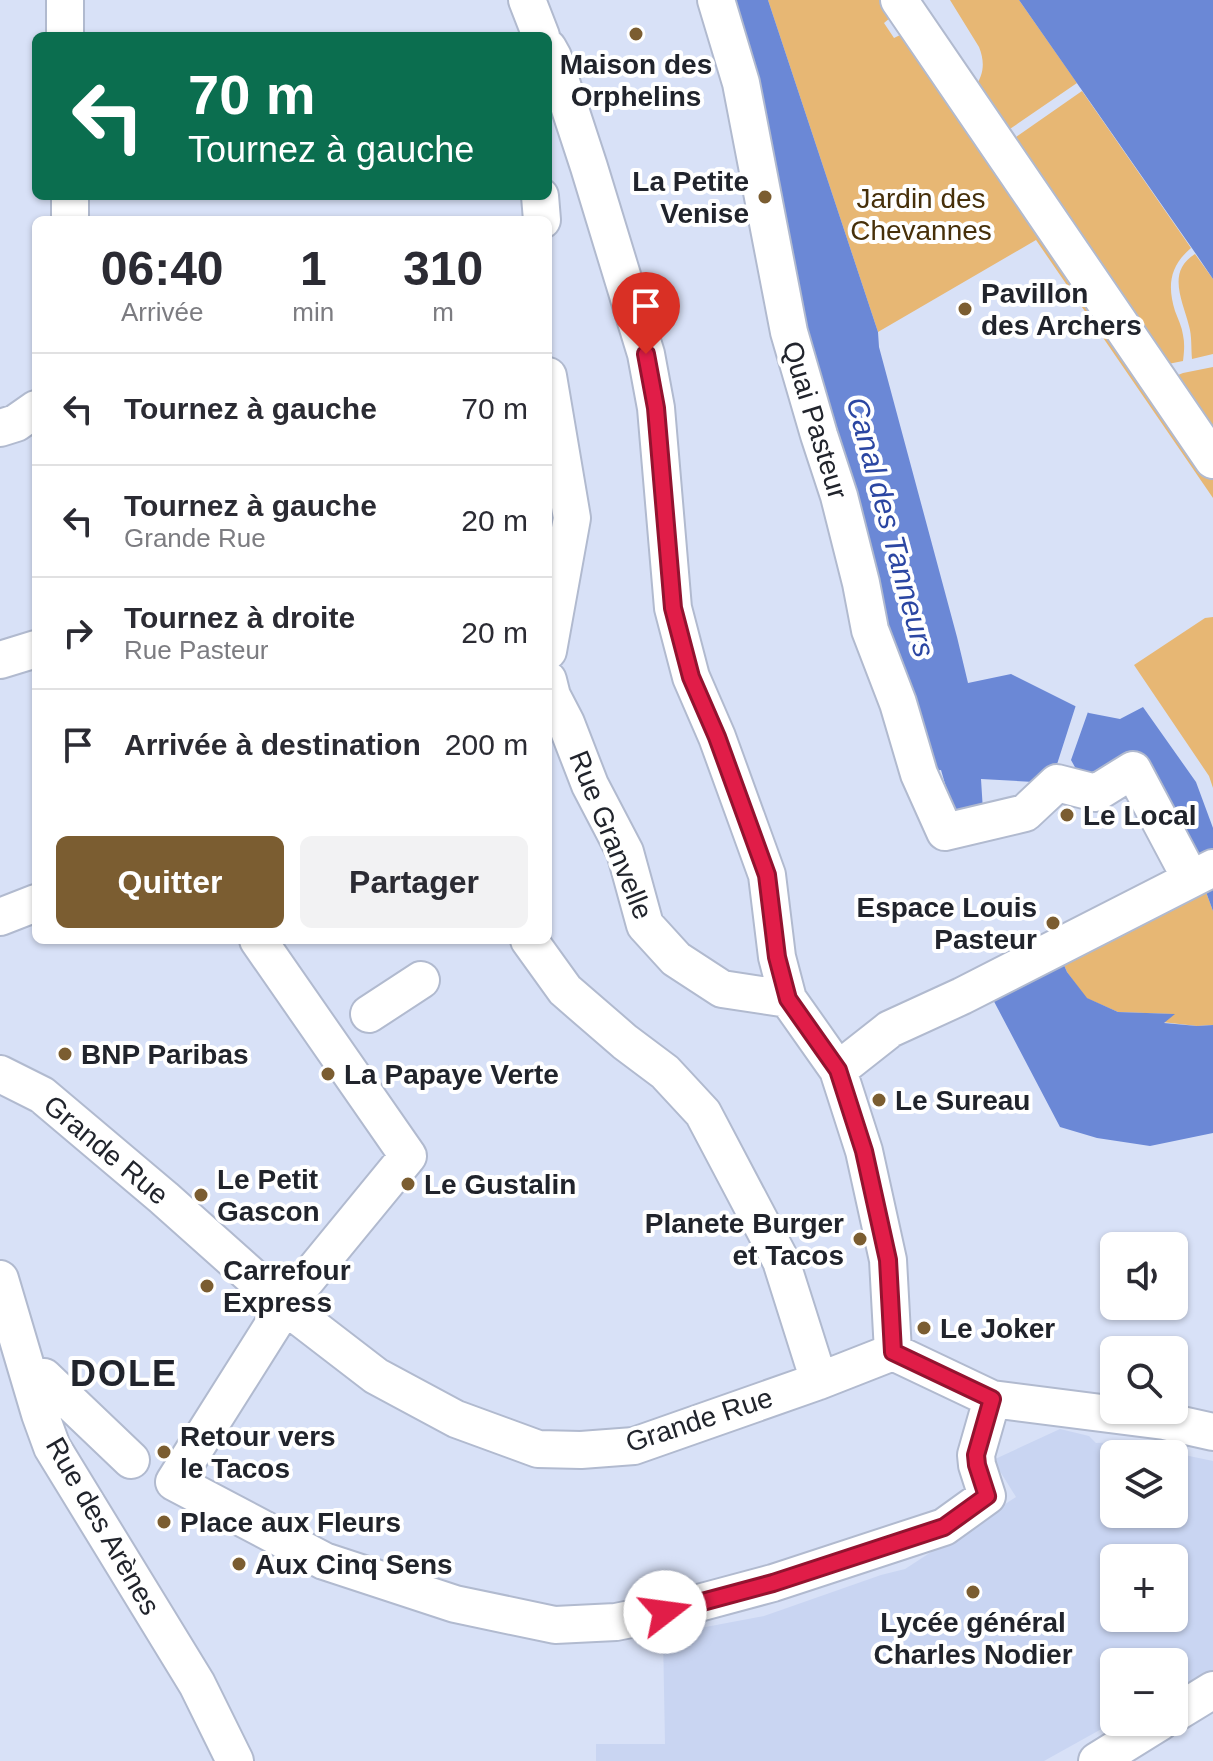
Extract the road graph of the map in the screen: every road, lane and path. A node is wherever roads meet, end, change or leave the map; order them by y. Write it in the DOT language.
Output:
graph roads {
  1 [pos="65,0"];
  2 [pos="716,0"];
  3 [pos="899,0"];
  4 [pos="65,32"];
  5 [pos="552,55"];
  6 [pos="552,400"];
  7 [pos="32,412"];
  8 [pos="0,428"];
  9 [pos="1213,460"];
  10 [pos="552,629"];
  11 [pos="32,650"];
  12 [pos="0,660"];
  13 [pos="552,697"];
  14 [pos="1199,868"];
  15 [pos="32,905"];
  16 [pos="0,917"];
  17 [pos="261,944"];
  18 [pos="532,944"];
  19 [pos="421,980"];
  20 [pos="788,999"];
  21 [pos="369,1014"];
  22 [pos="838,1070"];
  23 [pos="0,1074"];
  24 [pos="0,1279"];
  25 [pos="285,1306"];
  26 [pos="893,1352"];
  27 [pos="44,1377"];
  28 [pos="819,1381"];
  29 [pos="992,1399"];
  30 [pos="1213,1432"];
  31 [pos="131,1460"];
  32 [pos="1213,1690"];
  33 [pos="1188,1705"];
  34 [pos="1137,1736"];
  35 [pos="235,1761"];
  36 [pos="1097,1761"];
  1 -- 4 [label="street"];
  2 -- 14 [label="street, Quai Pasteur"];
  3 -- 9 [label="street"];
  5 -- 20 [label="street"];
  6 -- 10 [label="street"];
  7 -- 8 [label="street"];
  11 -- 12 [label="street"];
  13 -- 20 [label="street, Rue Granvelle"];
  14 -- 22 [label="street"];
  15 -- 16 [label="street"];
  17 -- 25 [label="street"];
  18 -- 28 [label="street"];
  19 -- 21 [label="street"];
  20 -- 22 [label="street"];
  22 -- 26 [label="street"];
  23 -- 25 [label="street, Grande Rue"];
  24 -- 35 [label="street, Rue des Arènes"];
  25 -- 28 [label="street, Grande Rue"];
  25 -- 29 [label="street"];
  26 -- 28 [label="street, Grande Rue"];
  26 -- 29 [label="street"];
  27 -- 31 [label="street"];
  29 -- 30 [label="street"];
  32 -- 33 [label="street"];
  34 -- 36 [label="street"];
}
